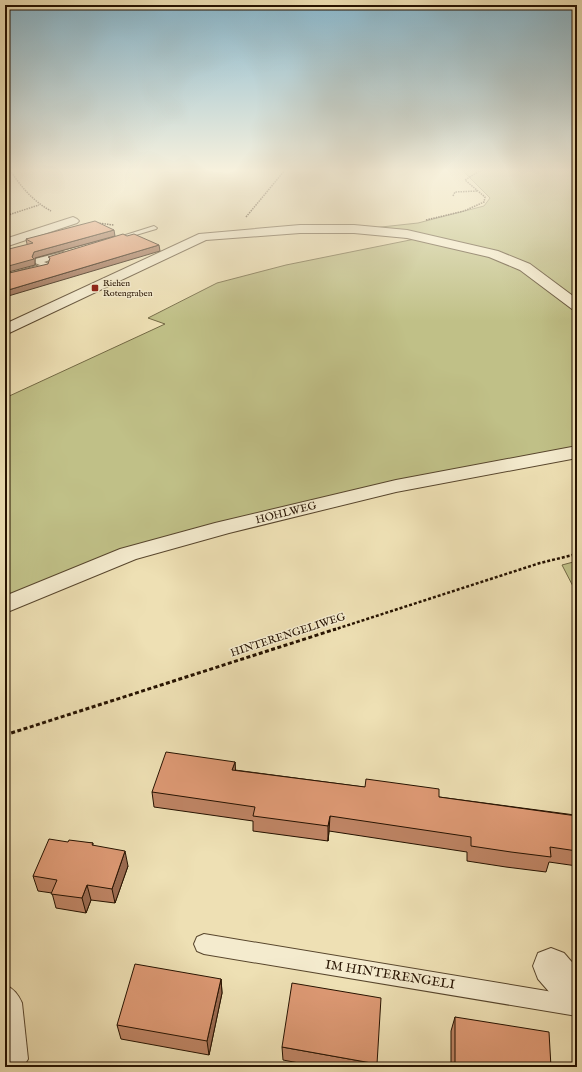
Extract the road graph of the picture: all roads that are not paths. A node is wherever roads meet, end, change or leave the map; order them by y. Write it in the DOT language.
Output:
graph roads {
  1 [pos="73,221"];
  2 [pos="154,228"];
  3 [pos="111,241"];
  4 [pos="5,243"];
  5 [pos="67,253"];
  6 [pos="5,278"];
  7 [pos="577,306"];
  8 [pos="5,330"];
  9 [pos="577,452"];
  10 [pos="5,605"];
  11 [pos="204,944"];
  12 [pos="551,966"];
  13 [pos="5,995"];
  14 [pos="577,996"];
  15 [pos="577,1006"];
  16 [pos="17,1059"];
  1 -- 4 [label="street"];
  2 -- 3 [label="lane"];
  5 -- 6 [label="lane"];
  7 -- 8 [label="street"];
  9 -- 10 [label="street, HOHLWEG"];
  11 -- 15 [label="lane, IM HINTERENGELI"];
  12 -- 14 [label="street"];
  13 -- 16 [label="lane"];
}
